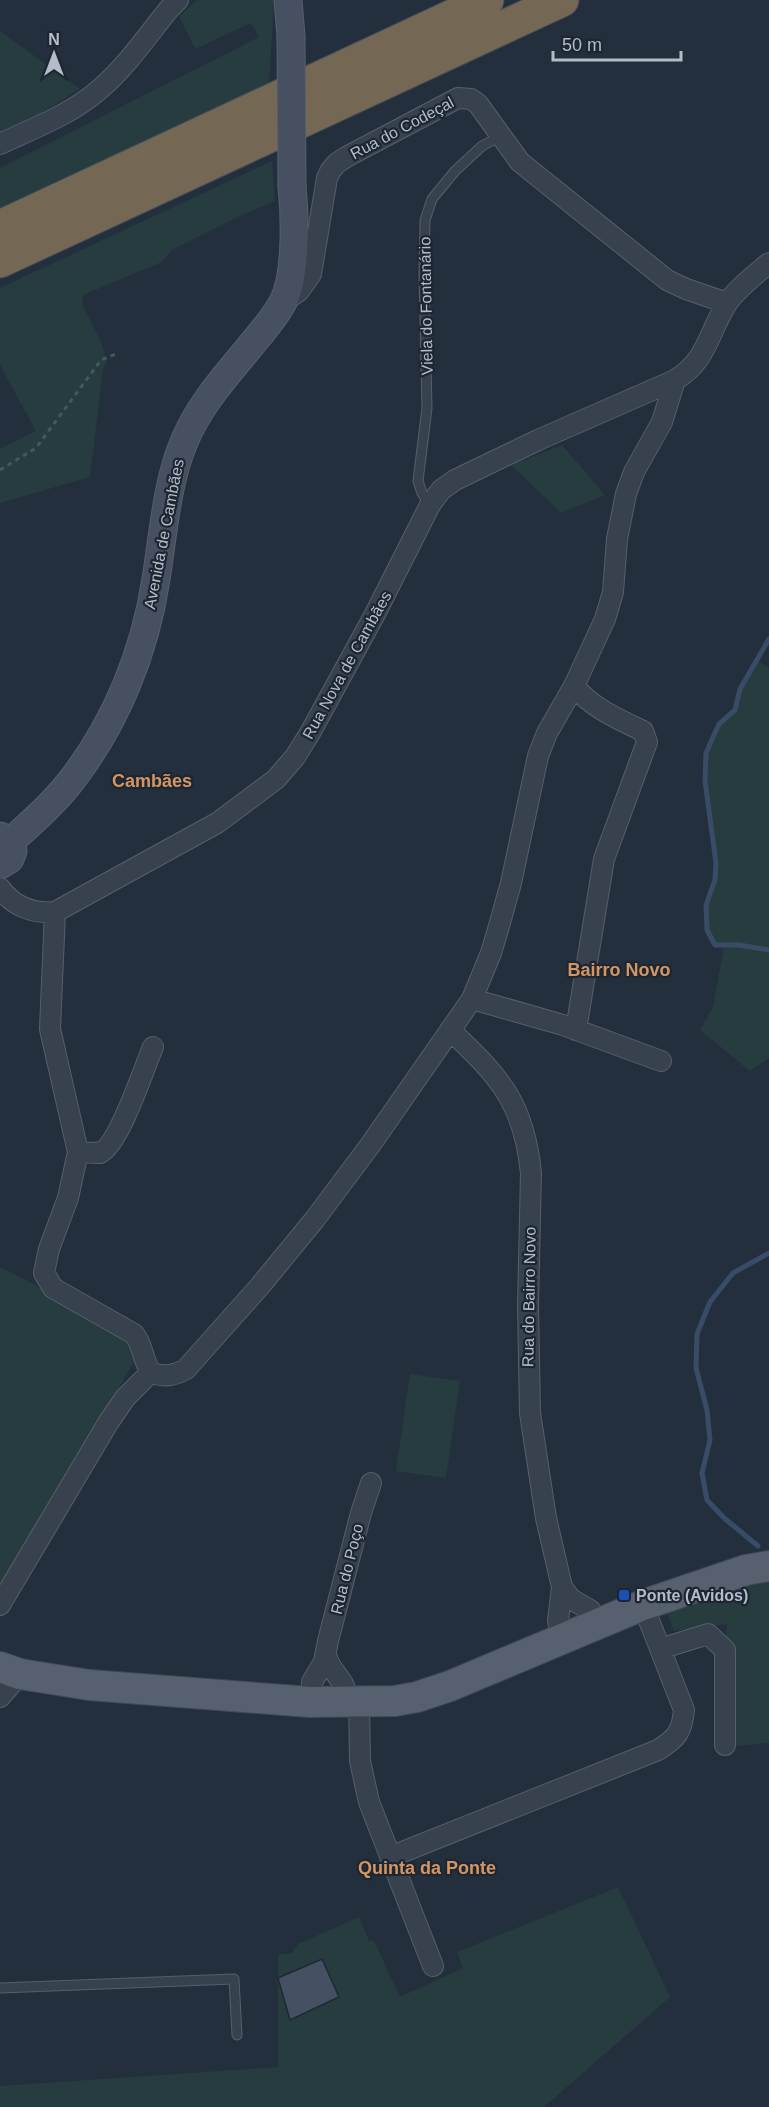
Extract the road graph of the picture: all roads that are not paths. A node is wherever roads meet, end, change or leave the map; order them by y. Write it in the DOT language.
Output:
graph roads {
  1 [pos="178,0"];
  2 [pos="288,0"];
  3 [pos="487,0"];
  4 [pos="562,0"];
  5 [pos="501,136"];
  6 [pos="0,144"];
  7 [pos="0,227"];
  8 [pos="0,261"];
  9 [pos="769,263"];
  10 [pos="284,301"];
  11 [pos="727,303"];
  12 [pos="675,380"];
  13 [pos="430,505"];
  14 [pos="574,686"];
  15 [pos="3,848"];
  16 [pos="0,888"];
  17 [pos="55,912"];
  18 [pos="472,999"];
  19 [pos="450,1030"];
  20 [pos="576,1030"];
  21 [pos="153,1047"];
  22 [pos="661,1061"];
  23 [pos="78,1152"];
  24 [pos="151,1372"];
  25 [pos="371,1483"];
  26 [pos="769,1566"];
  27 [pos="562,1587"];
  28 [pos="0,1605"];
  29 [pos="643,1605"];
  30 [pos="597,1625"];
  31 [pos="563,1639"];
  32 [pos="660,1649"];
  33 [pos="326,1656"];
  34 [pos="10,1671"];
  35 [pos="0,1698"];
  36 [pos="310,1702"];
  37 [pos="353,1703"];
  38 [pos="725,1745"];
  39 [pos="390,1857"];
  40 [pos="433,1966"];
  41 [pos="0,1988"];
  42 [pos="237,2035"];
  1 -- 6 [label="street"];
  2 -- 10 [label="street, Avenida de Cambães, bridge"];
  3 -- 7 [label="highway"];
  4 -- 8 [label="highway"];
  5 -- 10 [label="street, Rua do Codeçal"];
  5 -- 11 [label="street, Rua do Codeçal"];
  5 -- 13 [label="lane, Viela do Fontanário"];
  9 -- 11 [label="street"];
  10 -- 15 [label="street, Avenida de Cambães"];
  11 -- 12 [label="street"];
  12 -- 13 [label="street, Rua Nova de Cambães"];
  12 -- 14 [label="street"];
  13 -- 17 [label="street, Rua Nova de Cambães"];
  14 -- 18 [label="street"];
  14 -- 20 [label="street"];
  16 -- 17 [label="street"];
  17 -- 23 [label="street"];
  18 -- 19 [label="street"];
  18 -- 20 [label="street"];
  19 -- 24 [label="street"];
  19 -- 27 [label="street, Rua do Bairro Novo"];
  20 -- 22 [label="street"];
  21 -- 23 [label="street"];
  23 -- 24 [label="street"];
  24 -- 28 [label="street"];
  25 -- 33 [label="street, Rua do Poço"];
  26 -- 29 [label="main road"];
  27 -- 30 [label="street"];
  27 -- 31 [label="street, Rua do Bairro Novo"];
  29 -- 30 [label="main road"];
  29 -- 32 [label="street"];
  30 -- 31 [label="main road"];
  31 -- 37 [label="main road"];
  32 -- 38 [label="street"];
  32 -- 39 [label="street"];
  33 -- 36 [label="street, Rua do Poço"];
  33 -- 37 [label="street"];
  34 -- 35 [label="street"];
  34 -- 36 [label="main road"];
  36 -- 37 [label="main road"];
  37 -- 39 [label="street"];
  39 -- 40 [label="street"];
  41 -- 42 [label="lane"];
}
